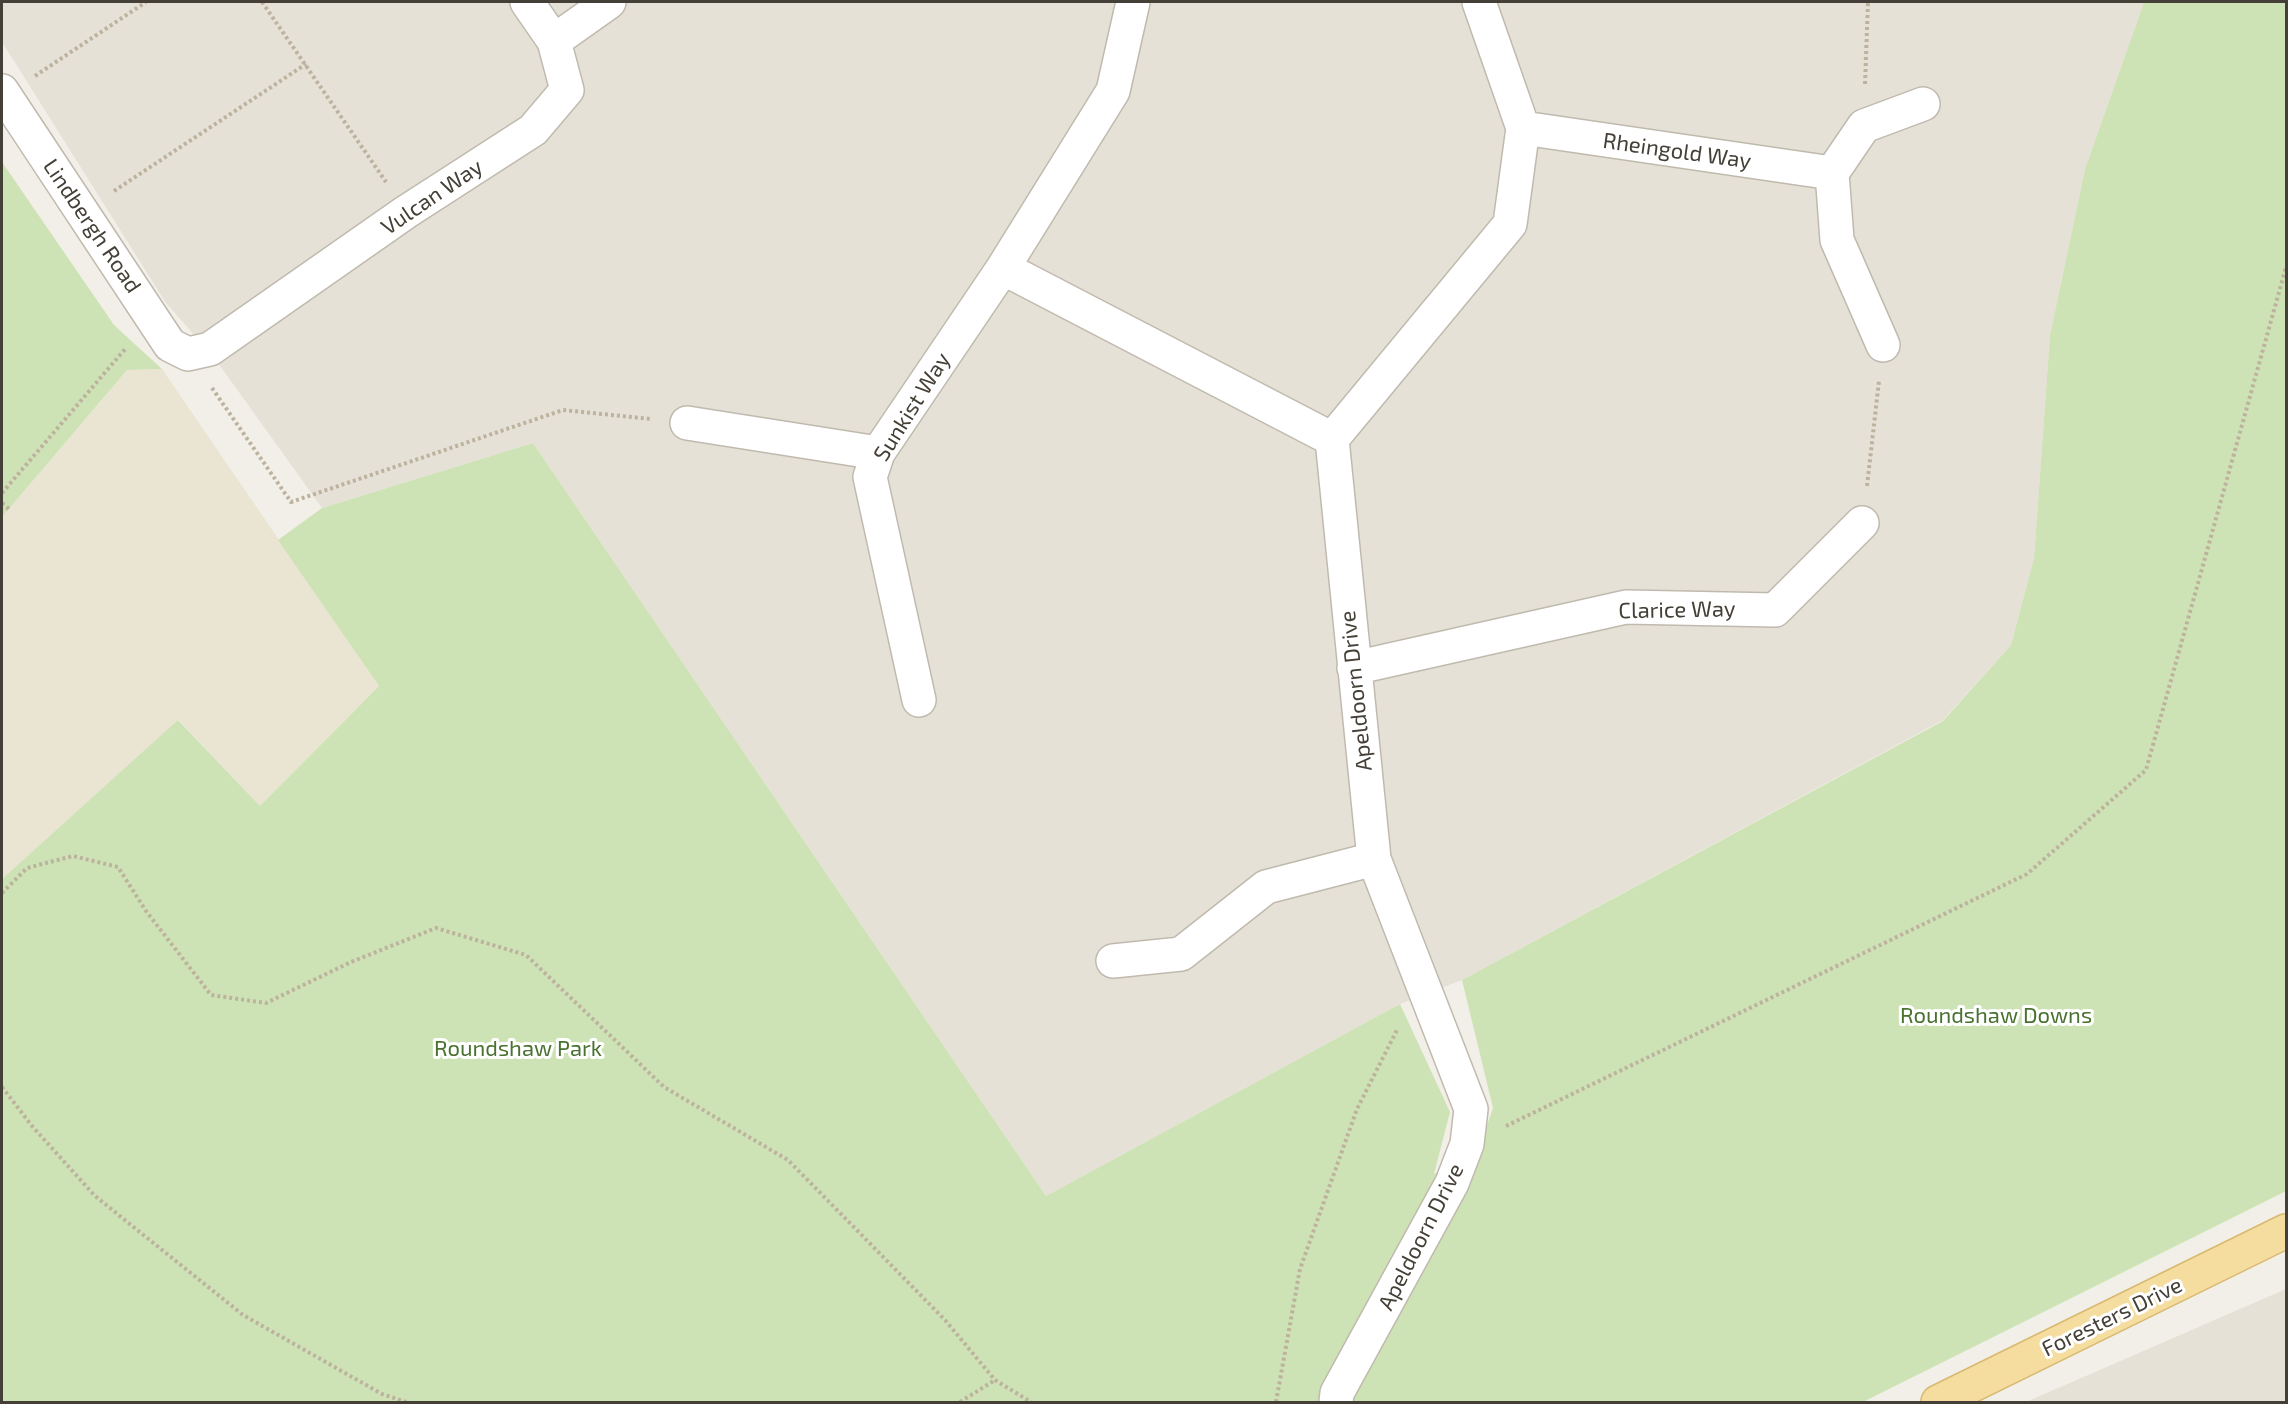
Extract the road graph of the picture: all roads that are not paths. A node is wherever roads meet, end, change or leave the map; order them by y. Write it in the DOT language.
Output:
graph roads {
  1 [pos="527,2"];
  2 [pos="609,2"];
  3 [pos="1133,2"];
  4 [pos="1479,2"];
  5 [pos="554,41"];
  6 [pos="3,94"];
  7 [pos="1923,104"];
  8 [pos="1523,128"];
  9 [pos="1832,173"];
  10 [pos="1003,268"];
  11 [pos="1883,345"];
  12 [pos="188,354"];
  13 [pos="687,423"];
  14 [pos="1332,439"];
  15 [pos="878,453"];
  16 [pos="1862,523"];
  17 [pos="1354,668"];
  18 [pos="919,700"];
  19 [pos="1374,859"];
  20 [pos="1113,961"];
  21 [pos="2286,1231"];
  22 [pos="1336,1402"];
  23 [pos="1938,1402"];
  1 -- 5 [label="street"];
  2 -- 5 [label="street"];
  3 -- 10 [label="street, Sunkist Way"];
  4 -- 8 [label="street"];
  5 -- 12 [label="street, Vulcan Way"];
  6 -- 12 [label="street, Lindbergh Road"];
  7 -- 9 [label="street"];
  8 -- 9 [label="street, Rheingold Way"];
  8 -- 14 [label="street"];
  9 -- 11 [label="street"];
  10 -- 14 [label="street"];
  10 -- 15 [label="street, Sunkist Way"];
  13 -- 15 [label="street"];
  14 -- 17 [label="street, Apeldoorn Drive"];
  15 -- 18 [label="street, Sunkist Way"];
  16 -- 17 [label="street, Clarice Way"];
  17 -- 19 [label="street, Apeldoorn Drive"];
  19 -- 20 [label="street"];
  19 -- 22 [label="street, Apeldoorn Drive"];
  21 -- 23 [label="main road, Foresters Drive"];
}
